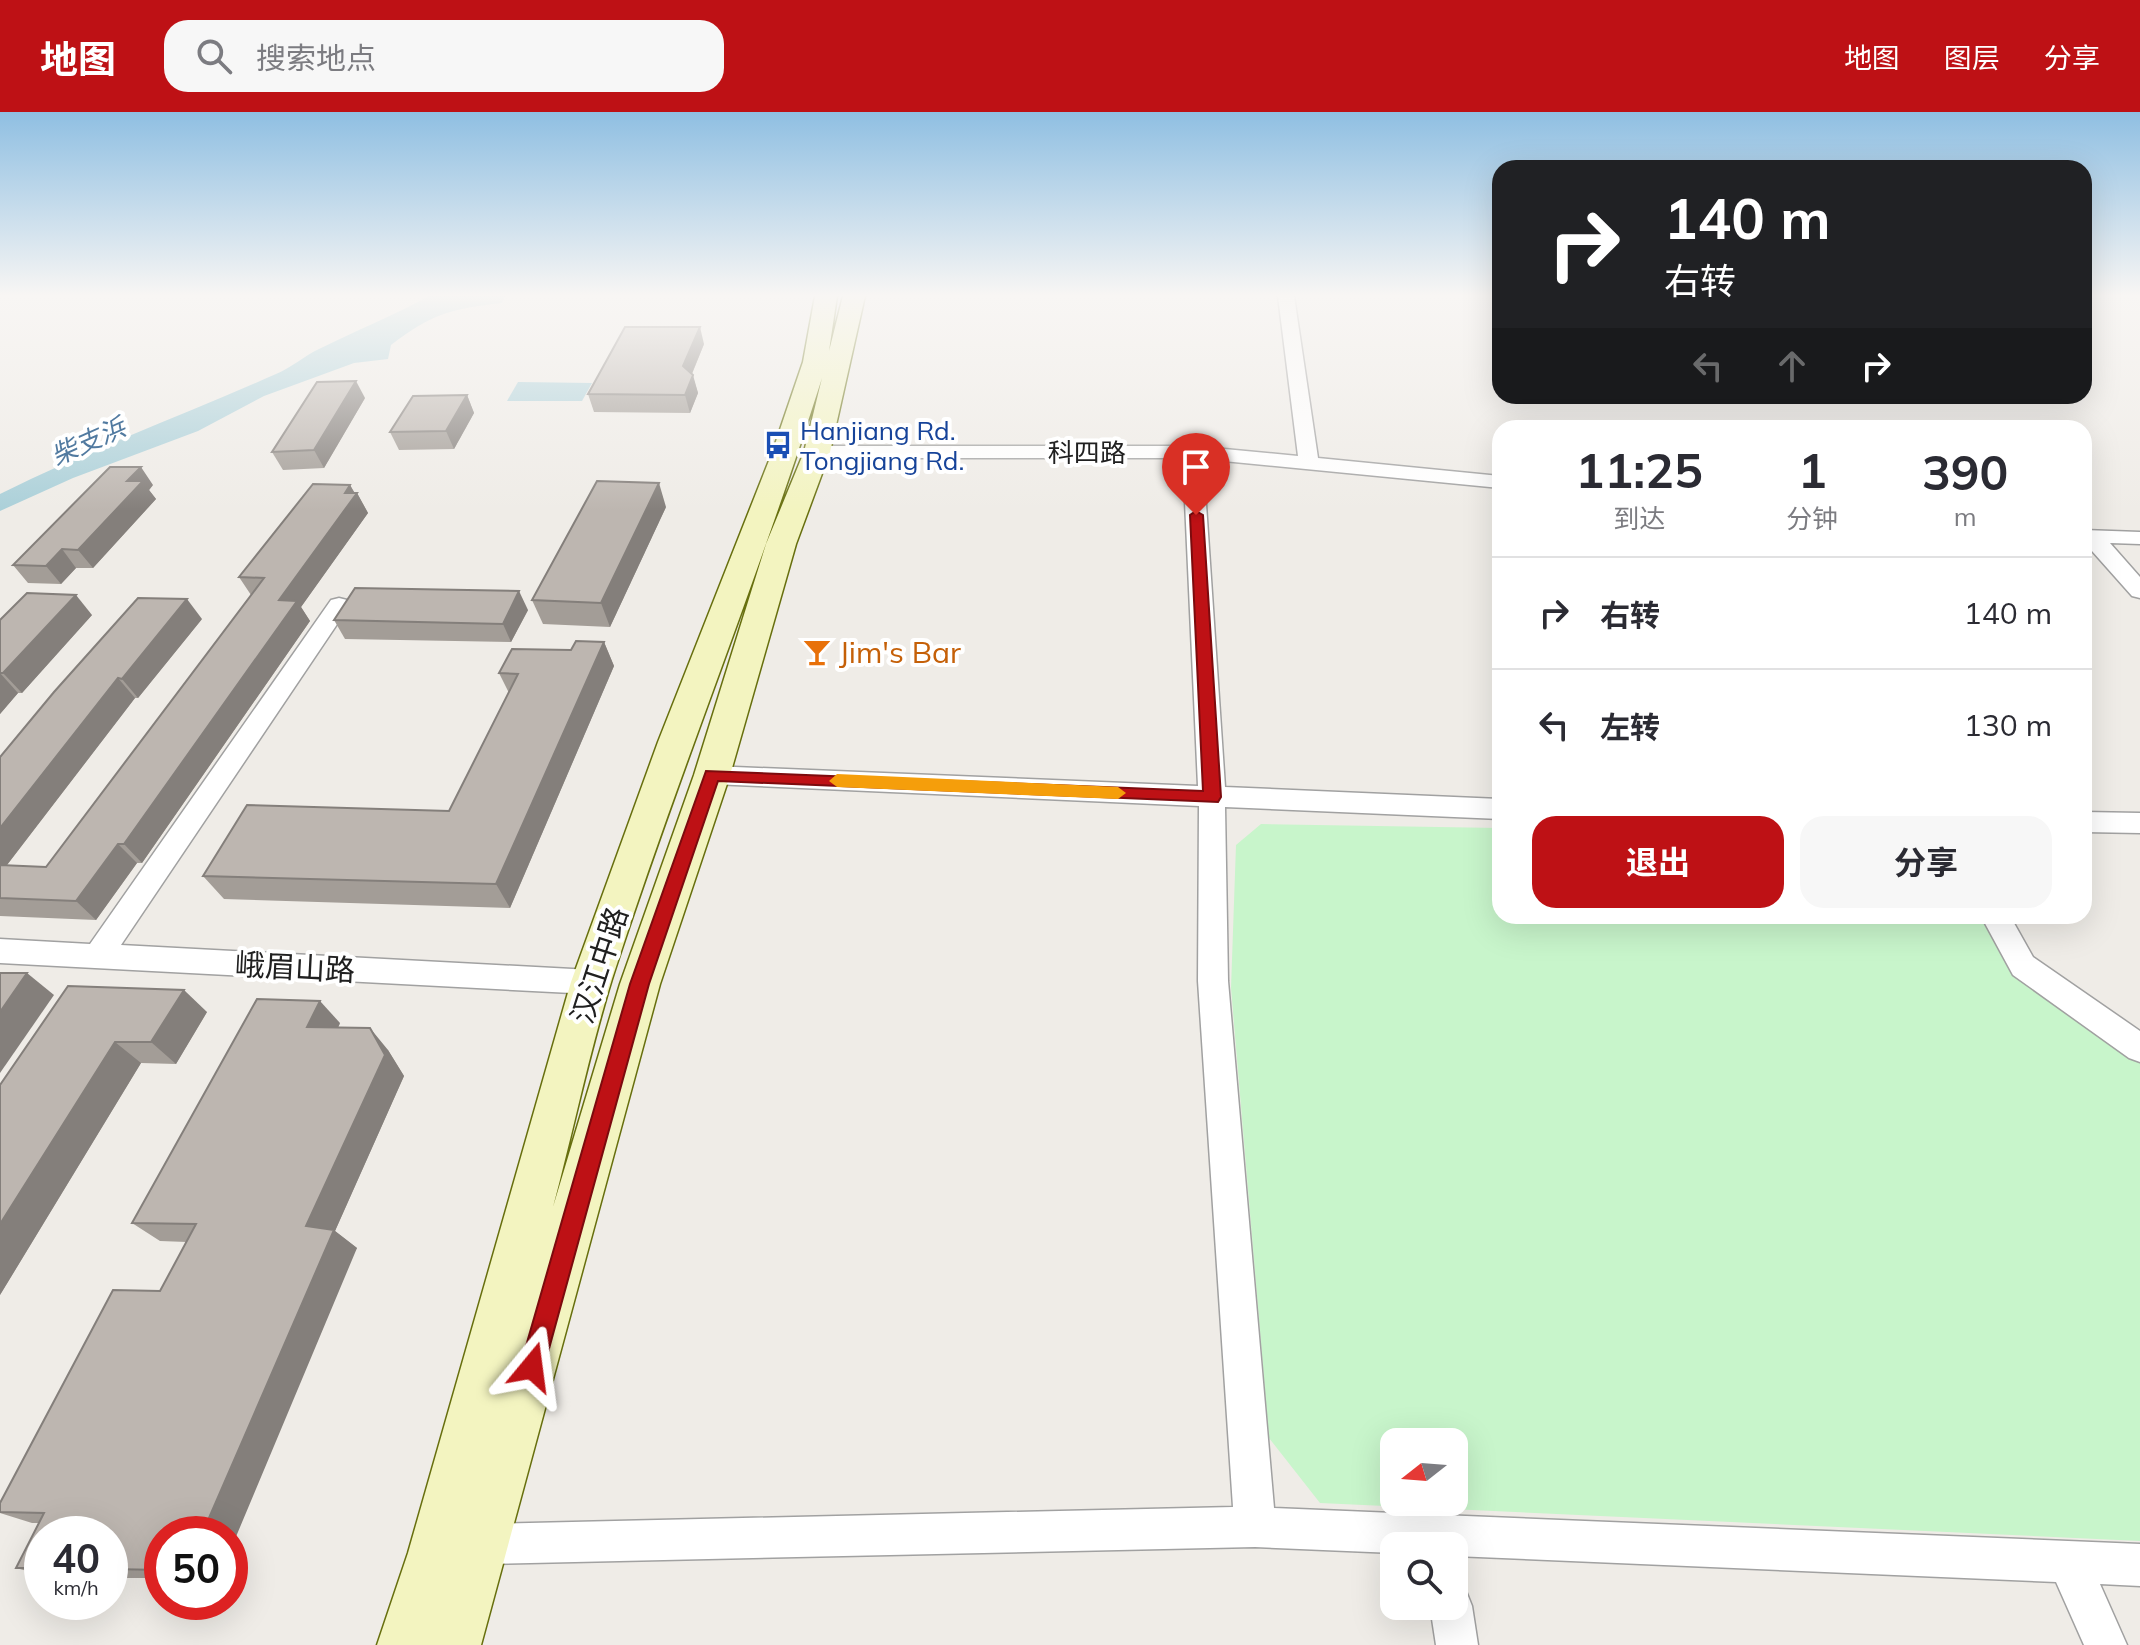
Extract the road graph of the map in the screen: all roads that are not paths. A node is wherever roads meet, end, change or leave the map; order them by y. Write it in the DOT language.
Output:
graph roads {
  1 [pos="813,368"];
  2 [pos="837,368"];
  3 [pos="1296,368"];
  4 [pos="817,452"];
  5 [pos="1193,452"];
  6 [pos="1309,464"];
  7 [pos="1492,481"];
  8 [pos="2092,536"];
  9 [pos="2140,538"];
  10 [pos="2092,540"];
  11 [pos="2140,591"];
  12 [pos="339,605"];
  13 [pos="712,775"];
  14 [pos="1212,797"];
  15 [pos="1492,809"];
  16 [pos="2092,822"];
  17 [pos="2140,823"];
  18 [pos="1999,924"];
  19 [pos="0,951"];
  20 [pos="97,957"];
  21 [pos="591,982"];
  22 [pos="2140,1048"];
  23 [pos="1255,1527"];
  24 [pos="1380,1536"];
  25 [pos="1468,1541"];
  26 [pos="482,1544"];
  27 [pos="2068,1562"];
  28 [pos="2140,1565"];
  29 [pos="1453,1620"];
  30 [pos="406,1645"];
  31 [pos="452,1645"];
  32 [pos="1457,1645"];
  33 [pos="2106,1645"];
  1 -- 21 [label="main road, 汉江中路"];
  2 -- 4 [label="main road, 汉江中路"];
  3 -- 6 [label="street"];
  4 -- 5 [label="street, 科四路"];
  4 -- 13 [label="main road, 汉江中路"];
  5 -- 6 [label="street, 科四路"];
  5 -- 14 [label="street"];
  6 -- 7 [label="street, 科四路"];
  8 -- 9 [label="street"];
  10 -- 11 [label="street"];
  12 -- 20 [label="street"];
  13 -- 14 [label="street"];
  13 -- 26 [label="main road, 汉江中路"];
  14 -- 15 [label="street"];
  14 -- 23 [label="street"];
  16 -- 17 [label="street"];
  18 -- 22 [label="street"];
  19 -- 20 [label="street, 峨眉山路"];
  20 -- 21 [label="street, 峨眉山路"];
  21 -- 30 [label="main road, 汉江中路"];
  23 -- 24 [label="street"];
  23 -- 26 [label="street"];
  25 -- 27 [label="street"];
  26 -- 31 [label="main road, 汉江中路"];
  27 -- 28 [label="street"];
  27 -- 33 [label="street"];
  29 -- 32 [label="street"];
}
